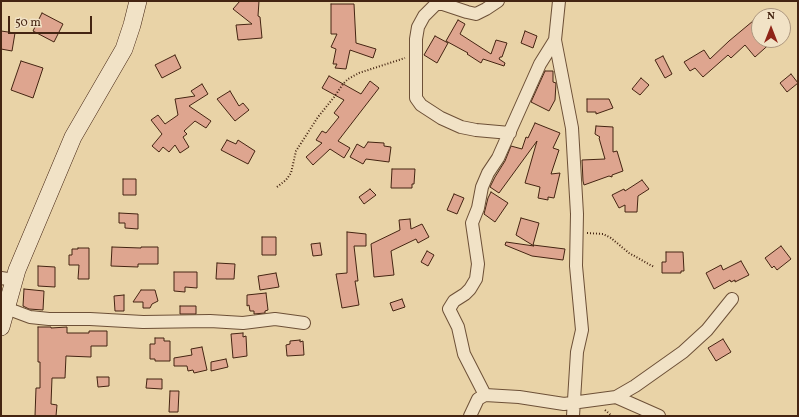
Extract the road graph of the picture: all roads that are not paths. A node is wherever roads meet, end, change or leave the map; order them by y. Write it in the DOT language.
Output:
graph roads {
  1 [pos="138,1"];
  2 [pos="498,1"];
  3 [pos="559,1"];
  4 [pos="555,40"];
  5 [pos="510,133"];
  6 [pos="8,279"];
  7 [pos="732,299"];
  8 [pos="6,308"];
  9 [pos="304,323"];
  10 [pos="1,327"];
  11 [pos="486,395"];
  12 [pos="616,397"];
  13 [pos="573,402"];
  14 [pos="470,416"];
  15 [pos="573,416"];
  16 [pos="659,416"];
  1 -- 6 [label="street"];
  2 -- 5 [label="street"];
  3 -- 4 [label="street"];
  4 -- 5 [label="street"];
  4 -- 13 [label="street"];
  5 -- 11 [label="street"];
  6 -- 8 [label="street"];
  7 -- 12 [label="street"];
  8 -- 9 [label="street"];
  8 -- 10 [label="street"];
  11 -- 13 [label="street"];
  11 -- 14 [label="street"];
  12 -- 13 [label="street"];
  12 -- 16 [label="street"];
  13 -- 15 [label="street"];
}
